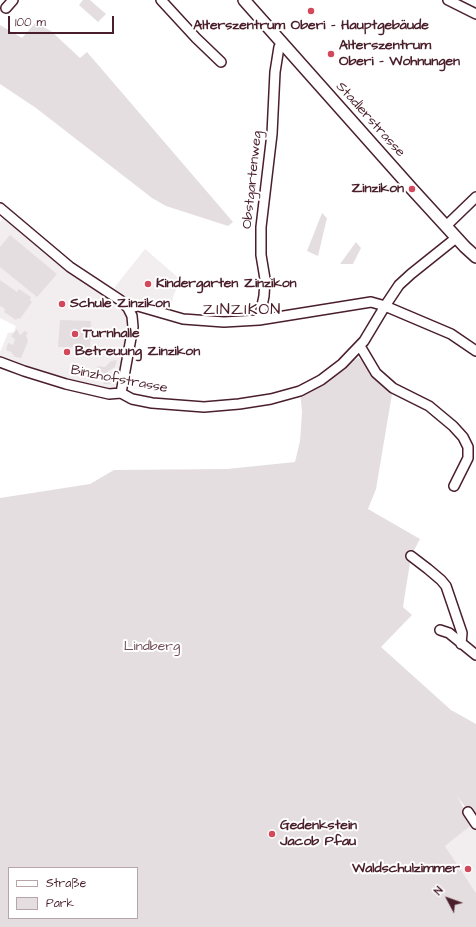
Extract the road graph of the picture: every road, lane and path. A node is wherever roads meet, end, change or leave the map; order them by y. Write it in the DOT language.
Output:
graph roads {
  1 [pos="13,0"];
  2 [pos="161,0"];
  3 [pos="244,0"];
  4 [pos="448,0"];
  5 [pos="6,8"];
  6 [pos="476,14"];
  7 [pos="283,44"];
  8 [pos="221,62"];
  9 [pos="476,197"];
  10 [pos="0,208"];
  11 [pos="446,226"];
  12 [pos="456,238"];
  13 [pos="476,257"];
  14 [pos="385,306"];
  15 [pos="128,308"];
  16 [pos="259,320"];
  17 [pos="360,346"];
  18 [pos="476,350"];
  19 [pos="0,362"];
  20 [pos="121,393"];
  21 [pos="454,486"];
  22 [pos="411,556"];
  23 [pos="440,630"];
  24 [pos="461,644"];
  25 [pos="476,655"];
  26 [pos="468,812"];
  27 [pos="476,824"];
  1 -- 5 [label="street"];
  2 -- 8 [label="street"];
  3 -- 7 [label="main road, Stadlerstrasse"];
  4 -- 6 [label="street"];
  7 -- 11 [label="main road, Stadlerstrasse"];
  7 -- 16 [label="street, Obstgartenweg"];
  9 -- 11 [label="street"];
  10 -- 15 [label="street"];
  11 -- 12 [label="main road, Stadlerstrasse"];
  12 -- 13 [label="main road, Stadlerstrasse"];
  12 -- 14 [label="street, Binzhofstrasse"];
  14 -- 16 [label="street"];
  14 -- 17 [label="street, Binzhofstrasse"];
  14 -- 18 [label="street"];
  15 -- 16 [label="street"];
  15 -- 20 [label="street"];
  17 -- 20 [label="street, Binzhofstrasse"];
  17 -- 21 [label="street"];
  19 -- 20 [label="street, Binzhofstrasse"];
  22 -- 24 [label="street"];
  23 -- 24 [label="street"];
  24 -- 25 [label="street"];
  26 -- 27 [label="street"];
}
